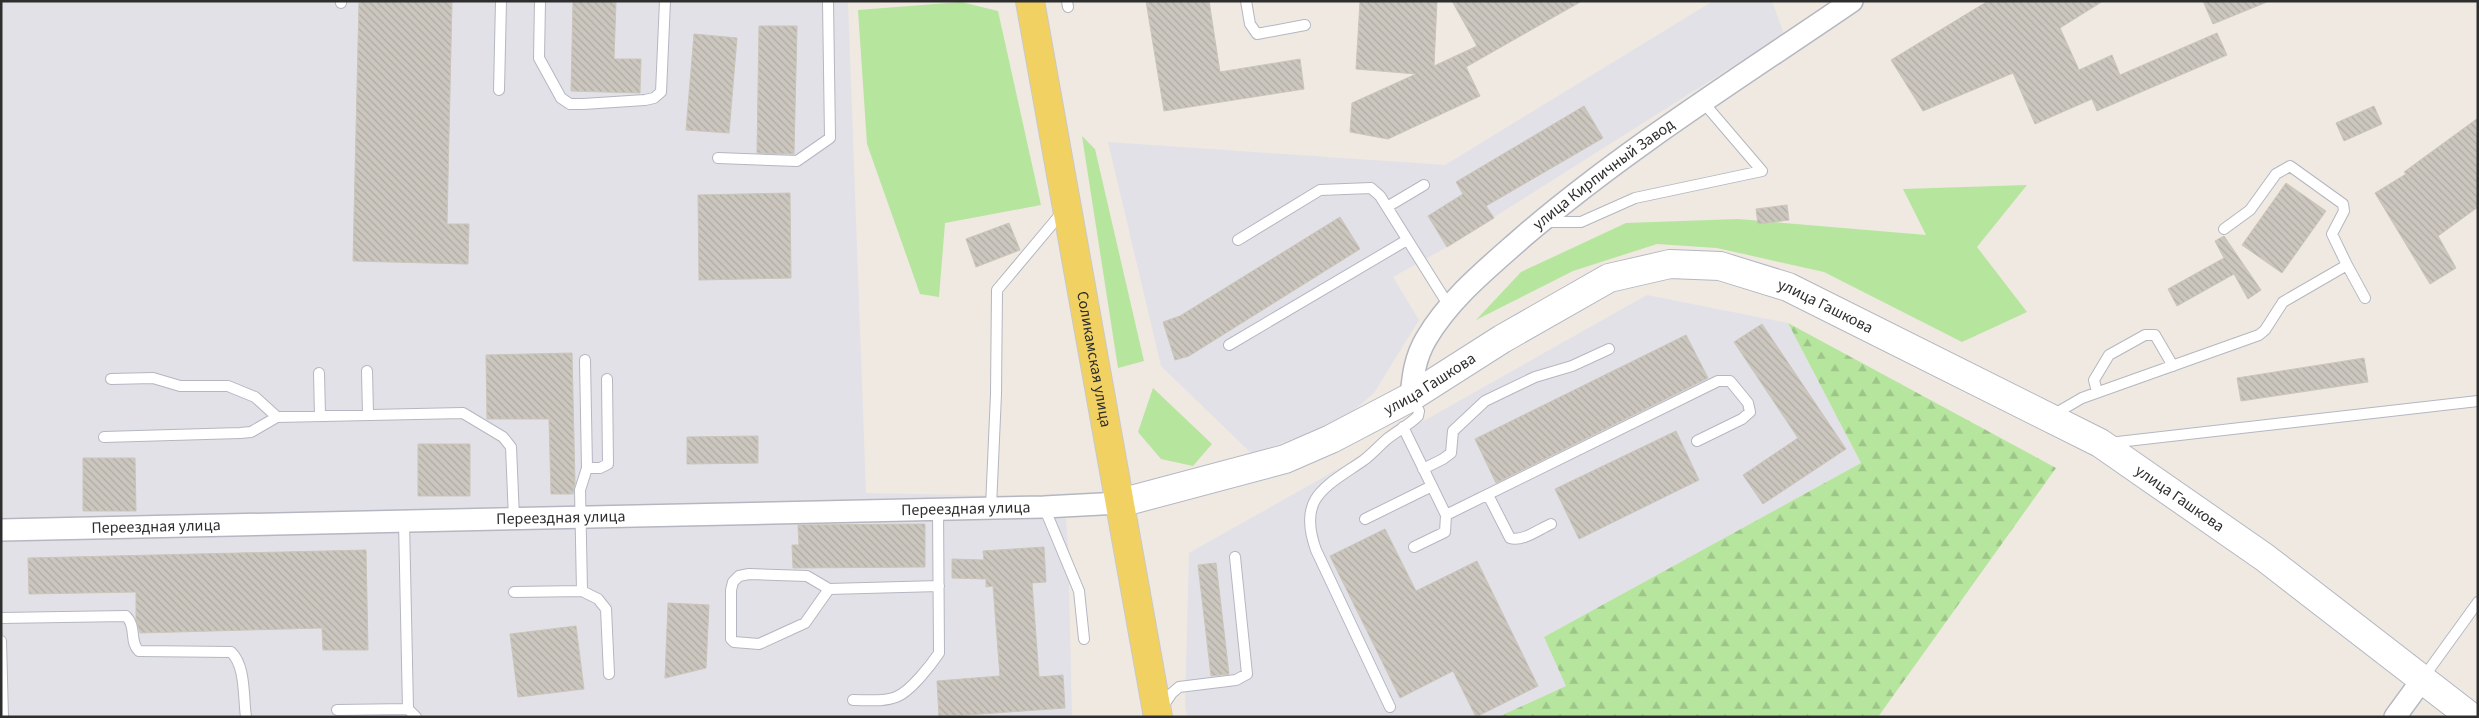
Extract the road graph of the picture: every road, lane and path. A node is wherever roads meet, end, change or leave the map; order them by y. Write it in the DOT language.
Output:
graph roads {
  1 [pos="502,1"];
  2 [pos="540,1"];
  3 [pos="665,1"];
  4 [pos="828,1"];
  5 [pos="1030,1"];
  6 [pos="1246,1"];
  7 [pos="1852,1"];
  8 [pos="1305,24"];
  9 [pos="499,90"];
  10 [pos="1703,102"];
  11 [pos="718,158"];
  12 [pos="1424,185"];
  13 [pos="1067,206"];
  14 [pos="1387,208"];
  15 [pos="1541,222"];
  16 [pos="2224,229"];
  17 [pos="1238,240"];
  18 [pos="1407,240"];
  19 [pos="2347,265"];
  20 [pos="2366,298"];
  21 [pos="1449,306"];
  22 [pos="1229,345"];
  23 [pos="1609,349"];
  24 [pos="585,360"];
  25 [pos="2173,366"];
  26 [pos="367,371"];
  27 [pos="319,373"];
  28 [pos="111,379"];
  29 [pos="607,379"];
  30 [pos="2096,392"];
  31 [pos="1411,397"];
  32 [pos="2478,401"];
  33 [pos="368,415"];
  34 [pos="320,416"];
  35 [pos="2050,417"];
  36 [pos="276,418"];
  37 [pos="1403,427"];
  38 [pos="104,436"];
  39 [pos="1697,441"];
  40 [pos="2100,444"];
  41 [pos="587,468"];
  42 [pos="1424,469"];
  43 [pos="1432,486"];
  44 [pos="1488,494"];
  45 [pos="1120,503"];
  46 [pos="991,507"];
  47 [pos="1044,507"];
  48 [pos="938,508"];
  49 [pos="1446,515"];
  50 [pos="580,516"];
  51 [pos="514,518"];
  52 [pos="1365,519"];
  53 [pos="404,521"];
  54 [pos="1551,524"];
  55 [pos="1,530"];
  56 [pos="1414,547"];
  57 [pos="1236,557"];
  58 [pos="939,586"];
  59 [pos="829,589"];
  60 [pos="582,591"];
  61 [pos="514,592"];
  62 [pos="2478,602"];
  63 [pos="1,618"];
  64 [pos="1084,639"];
  65 [pos="1,641"];
  66 [pos="2,668"];
  67 [pos="609,674"];
  68 [pos="2422,680"];
  69 [pos="854,700"];
  70 [pos="1390,707"];
  71 [pos="408,709"];
  72 [pos="337,710"];
  73 [pos="1158,715"];
  74 [pos="3,717"];
  75 [pos="246,717"];
  76 [pos="416,717"];
  77 [pos="2395,717"];
  78 [pos="2472,717"];
  1 -- 9 [label="lane"];
  2 -- 3 [label="lane"];
  4 -- 11 [label="lane"];
  5 -- 13 [label="main road, Соликамская улица"];
  6 -- 8 [label="lane"];
  7 -- 10 [label="street, улица Кирпичный Завод"];
  10 -- 15 [label="street, улица Кирпичный Завод"];
  10 -- 15 [label="lane"];
  12 -- 14 [label="lane"];
  13 -- 45 [label="main road, Соликамская улица"];
  13 -- 46 [label="lane"];
  14 -- 17 [label="lane"];
  14 -- 18 [label="lane"];
  15 -- 21 [label="street, улица Кирпичный Завод"];
  16 -- 19 [label="lane"];
  18 -- 21 [label="lane"];
  18 -- 22 [label="lane"];
  19 -- 20 [label="lane"];
  19 -- 25 [label="lane"];
  21 -- 31 [label="street, улица Кирпичный Завод"];
  23 -- 42 [label="lane"];
  24 -- 41 [label="lane"];
  25 -- 30 [label="lane"];
  25 -- 30 [label="lane"];
  26 -- 33 [label="lane"];
  27 -- 34 [label="lane"];
  28 -- 36 [label="lane"];
  29 -- 41 [label="lane"];
  30 -- 35 [label="lane"];
  31 -- 35 [label="street, улица Гашкова"];
  31 -- 37 [label="lane"];
  31 -- 45 [label="street, улица Гашкова"];
  32 -- 40 [label="lane"];
  33 -- 34 [label="lane"];
  33 -- 51 [label="lane"];
  34 -- 36 [label="lane"];
  35 -- 40 [label="street, улица Гашкова"];
  36 -- 38 [label="lane"];
  37 -- 42 [label="lane"];
  37 -- 70 [label="lane"];
  39 -- 44 [label="lane"];
  40 -- 68 [label="street, улица Гашкова"];
  41 -- 50 [label="lane"];
  42 -- 43 [label="lane"];
  43 -- 49 [label="lane"];
  43 -- 52 [label="lane"];
  44 -- 49 [label="lane"];
  44 -- 54 [label="lane"];
  45 -- 47 [label="street, Переездная улица"];
  45 -- 73 [label="main road, Соликамская улица"];
  46 -- 47 [label="street, Переездная улица"];
  46 -- 48 [label="street, Переездная улица"];
  47 -- 64 [label="lane"];
  48 -- 50 [label="street, Переездная улица"];
  48 -- 58 [label="lane"];
  49 -- 56 [label="lane"];
  50 -- 51 [label="street, Переездная улица"];
  50 -- 60 [label="lane"];
  51 -- 53 [label="street, Переездная улица"];
  53 -- 55 [label="street, Переездная улица"];
  53 -- 71 [label="lane"];
  57 -- 73 [label="lane"];
  58 -- 59 [label="lane"];
  58 -- 69 [label="lane"];
  59 -- 59 [label="lane"];
  60 -- 61 [label="lane"];
  60 -- 67 [label="lane"];
  62 -- 68 [label="lane"];
  63 -- 75 [label="lane"];
  65 -- 66 [label="lane"];
  66 -- 74 [label="lane"];
  68 -- 77 [label="street"];
  68 -- 78 [label="street, улица Гашкова"];
  71 -- 72 [label="lane"];
  71 -- 76 [label="lane"];
}
